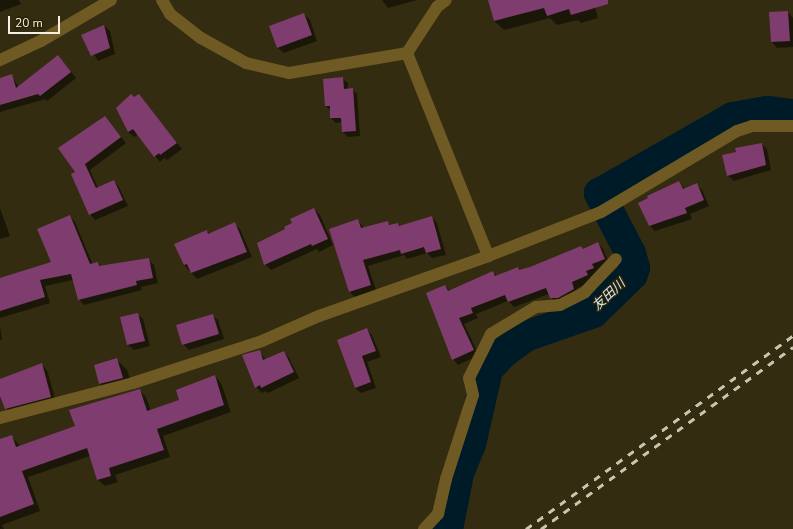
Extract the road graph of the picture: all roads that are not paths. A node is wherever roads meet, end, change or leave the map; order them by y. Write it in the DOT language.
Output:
graph roads {
  1 [pos="111,0"];
  2 [pos="162,0"];
  3 [pos="446,0"];
  4 [pos="407,53"];
  5 [pos="0,60"];
  6 [pos="793,126"];
  7 [pos="488,256"];
  8 [pos="616,259"];
  9 [pos="0,418"];
  10 [pos="424,529"];
  1 -- 5 [label="street"];
  2 -- 4 [label="street"];
  3 -- 4 [label="street"];
  4 -- 7 [label="street"];
  6 -- 7 [label="street"];
  7 -- 9 [label="street"];
  8 -- 10 [label="street"];
}
